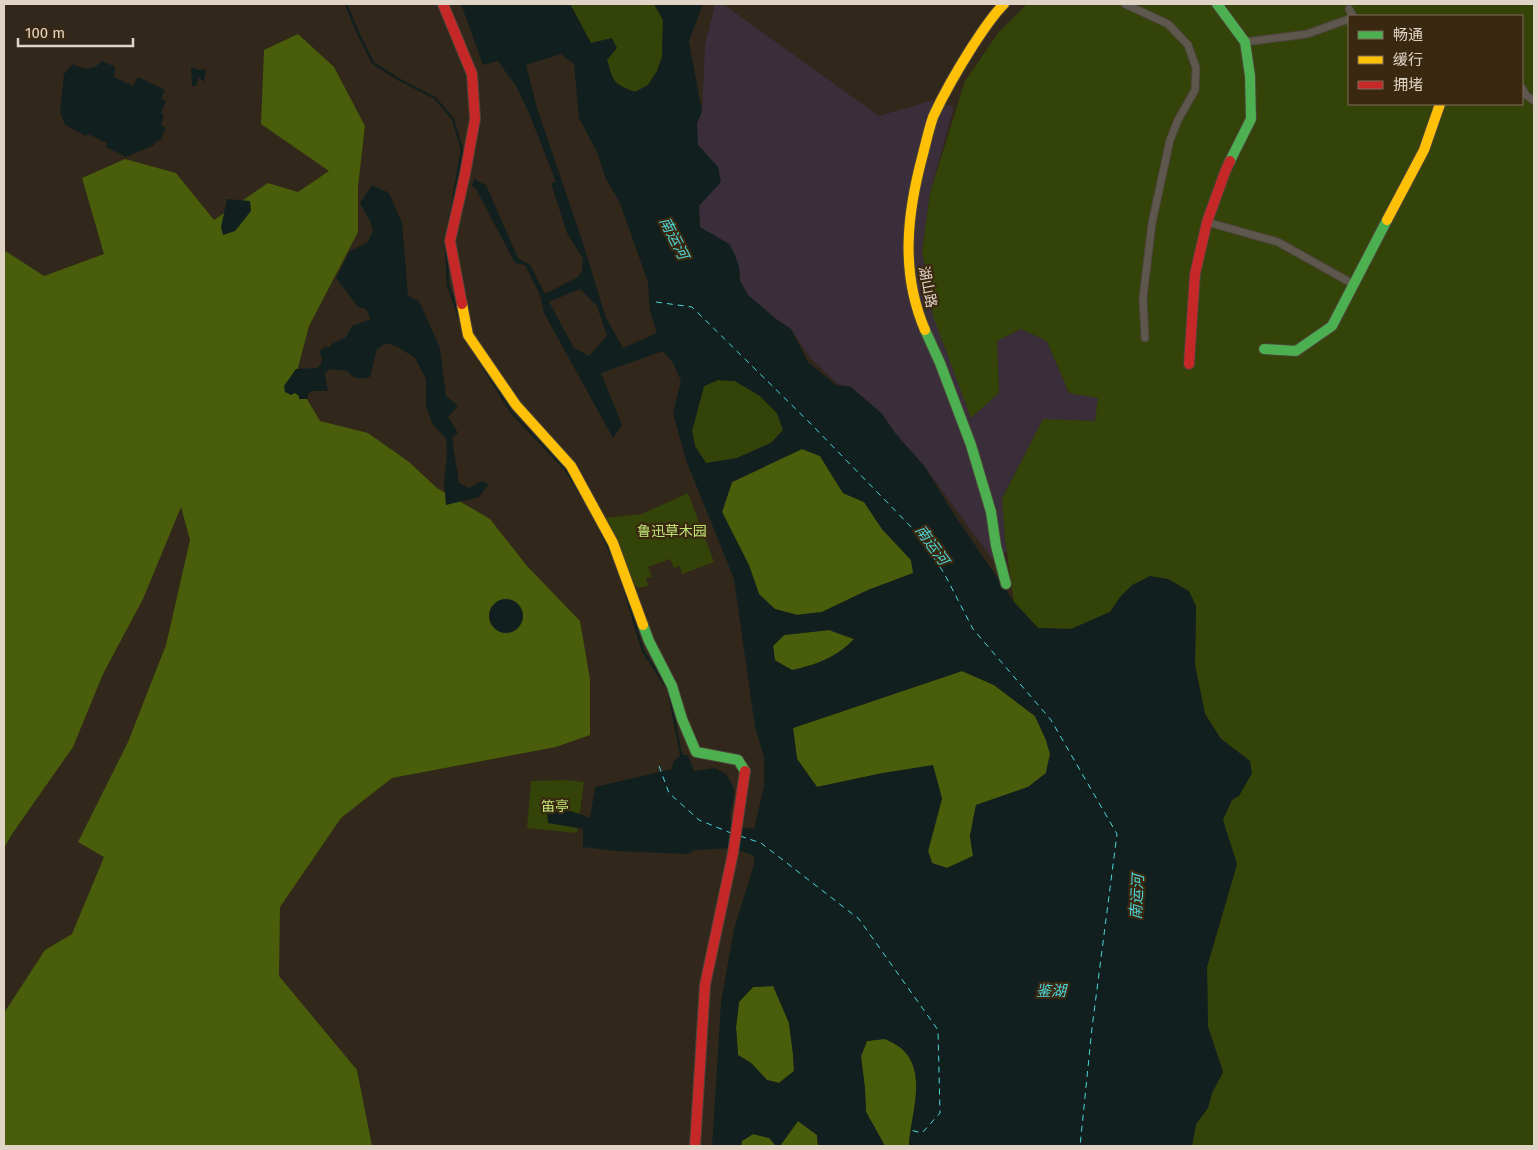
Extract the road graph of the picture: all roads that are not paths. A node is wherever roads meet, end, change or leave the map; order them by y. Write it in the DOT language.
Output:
graph roads {
  1 [pos="443,4"];
  2 [pos="1004,4"];
  3 [pos="1124,4"];
  4 [pos="1217,4"];
  5 [pos="1349,9"];
  6 [pos="1352,15"];
  7 [pos="1348,19"];
  8 [pos="1244,42"];
  9 [pos="1523,90"];
  10 [pos="1534,101"];
  11 [pos="1440,105"];
  12 [pos="1207,222"];
  13 [pos="1353,284"];
  14 [pos="1145,338"];
  15 [pos="1264,349"];
  16 [pos="1189,364"];
  17 [pos="1006,584"];
  18 [pos="695,1146"];
  1 -- 18 [label="street"];
  2 -- 17 [label="street, 湖山路"];
  3 -- 14 [label="street"];
  4 -- 8 [label="street"];
  5 -- 6 [label="street"];
  7 -- 8 [label="street"];
  8 -- 12 [label="street"];
  9 -- 10 [label="street"];
  11 -- 13 [label="street"];
  12 -- 13 [label="street"];
  12 -- 16 [label="street"];
  13 -- 15 [label="street"];
}
